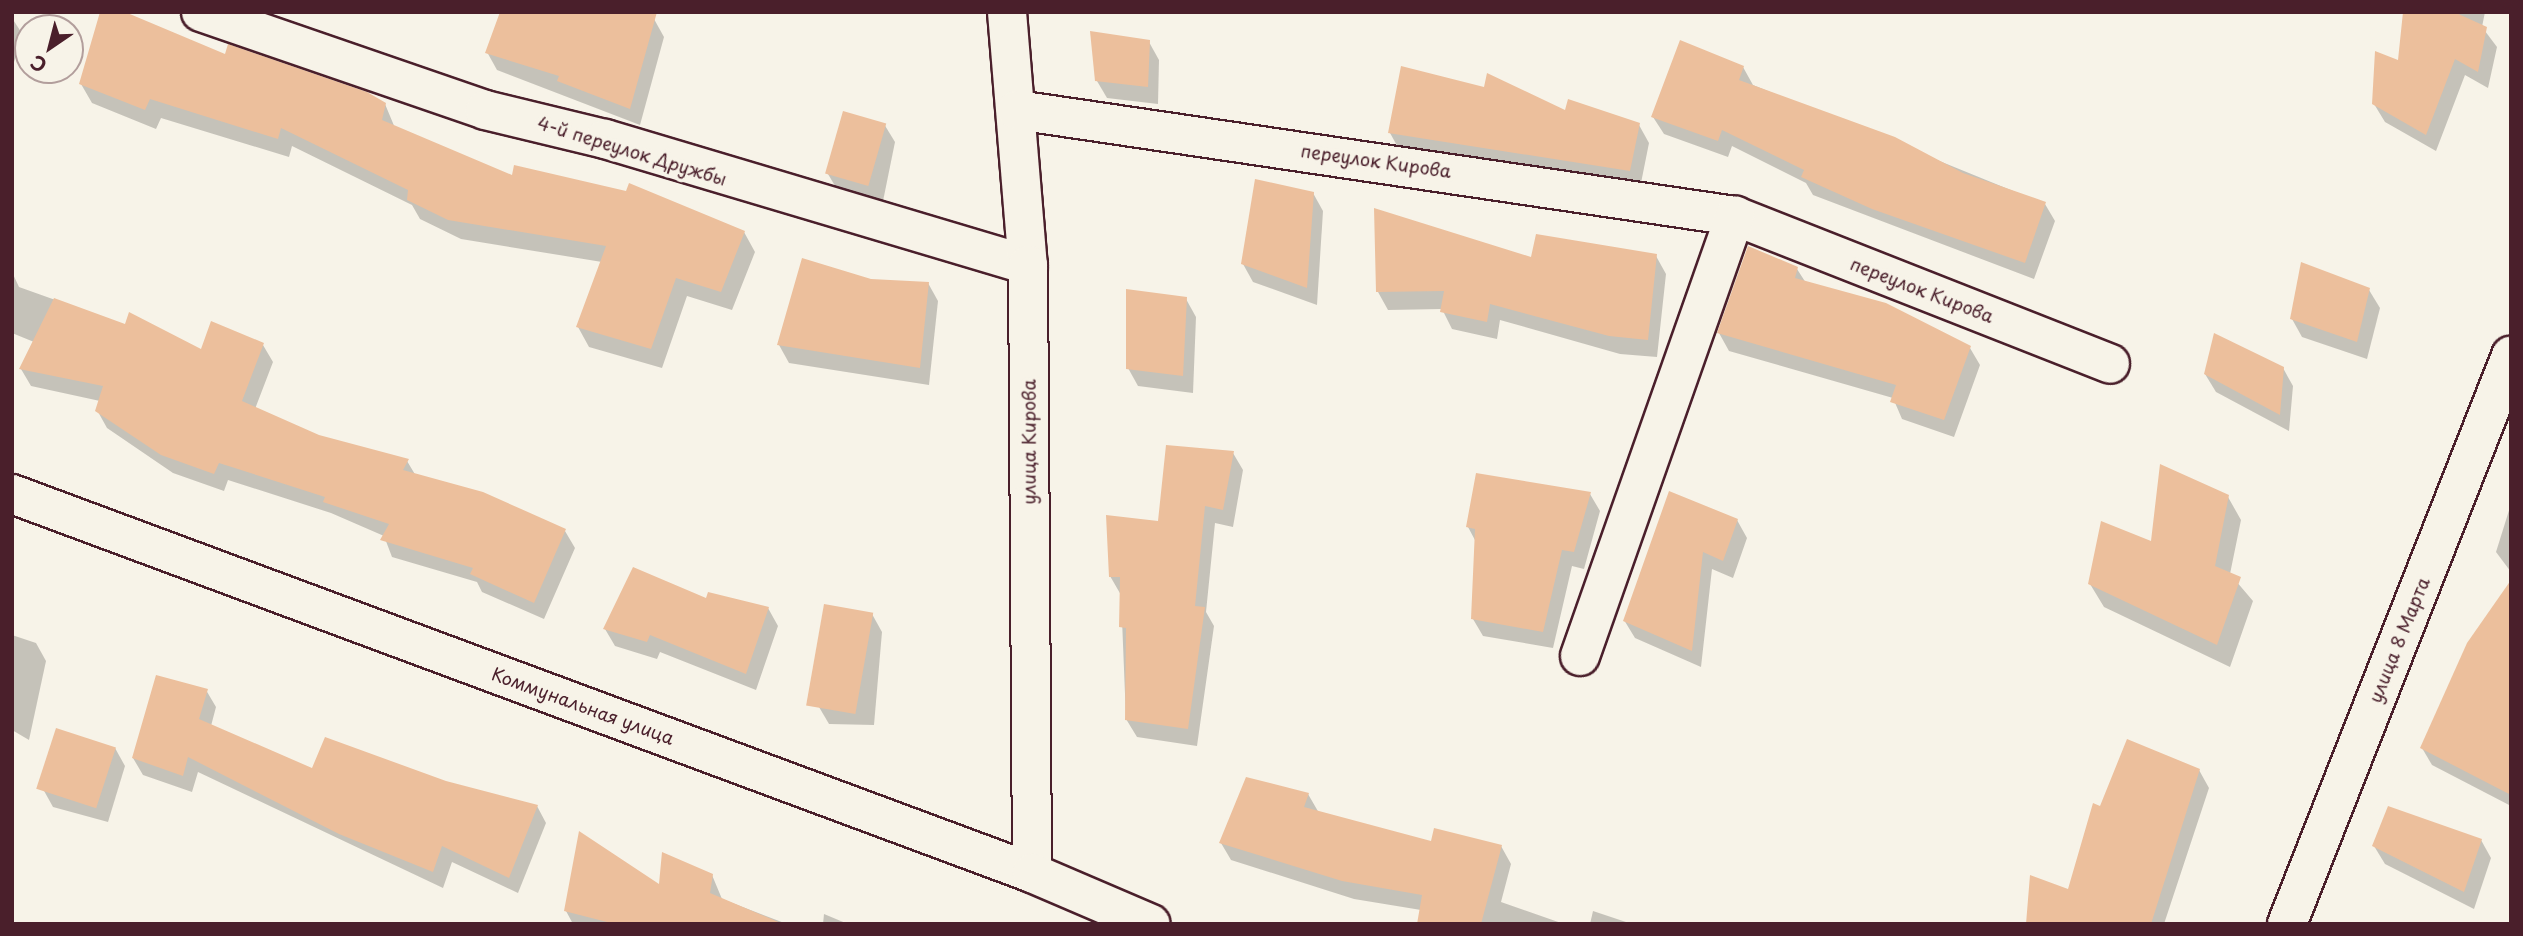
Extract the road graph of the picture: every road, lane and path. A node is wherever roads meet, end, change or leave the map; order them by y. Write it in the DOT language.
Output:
graph roads {
  1 [pos="201,12"];
  2 [pos="1007,12"];
  3 [pos="285,25"];
  4 [pos="1017,110"];
  5 [pos="1735,216"];
  6 [pos="1028,265"];
  7 [pos="2110,364"];
  8 [pos="2509,364"];
  9 [pos="12,495"];
  10 [pos="1580,656"];
  11 [pos="1032,873"];
  12 [pos="1151,924"];
  13 [pos="2287,924"];
  1 -- 3 [label="street, 4-й переулок Дружбы"];
  2 -- 4 [label="street, улица Кирова"];
  3 -- 6 [label="street, 4-й переулок Дружбы"];
  4 -- 5 [label="street, переулок Кирова"];
  4 -- 6 [label="street, улица Кирова"];
  5 -- 7 [label="street, переулок Кирова"];
  5 -- 10 [label="street"];
  6 -- 11 [label="street, улица Кирова"];
  8 -- 13 [label="street, улица 8 Марта"];
  9 -- 11 [label="street, Коммунальная улица"];
  11 -- 12 [label="street, Коммунальная улица"];
}
